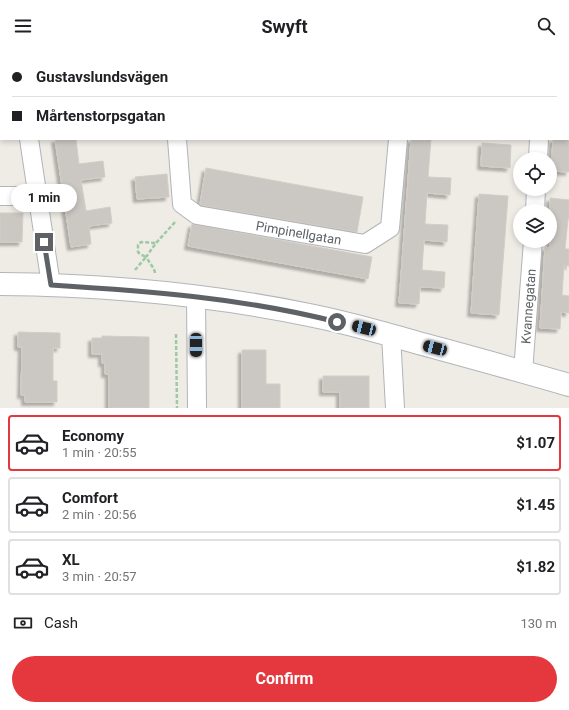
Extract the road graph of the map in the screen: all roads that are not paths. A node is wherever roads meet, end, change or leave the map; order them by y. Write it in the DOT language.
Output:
graph roads {
  1 [pos="29,140"];
  2 [pos="176,140"];
  3 [pos="398,140"];
  4 [pos="540,140"];
  5 [pos="539,152"];
  6 [pos="0,196"];
  7 [pos="37,196"];
  8 [pos="532,248"];
  9 [pos="0,284"];
  10 [pos="51,285"];
  11 [pos="196,297"];
  12 [pos="391,335"];
  13 [pos="523,372"];
  14 [pos="569,385"];
  15 [pos="197,408"];
  16 [pos="395,408"];
  1 -- 7 [label="street"];
  2 -- 3 [label="street, Pimpinellgatan"];
  4 -- 5 [label="street"];
  6 -- 7 [label="street"];
  7 -- 10 [label="street"];
  8 -- 13 [label="street, Kvannegatan"];
  9 -- 10 [label="street"];
  10 -- 11 [label="street"];
  11 -- 12 [label="street"];
  11 -- 15 [label="street"];
  12 -- 13 [label="street"];
  12 -- 16 [label="street"];
  13 -- 14 [label="street"];
}
